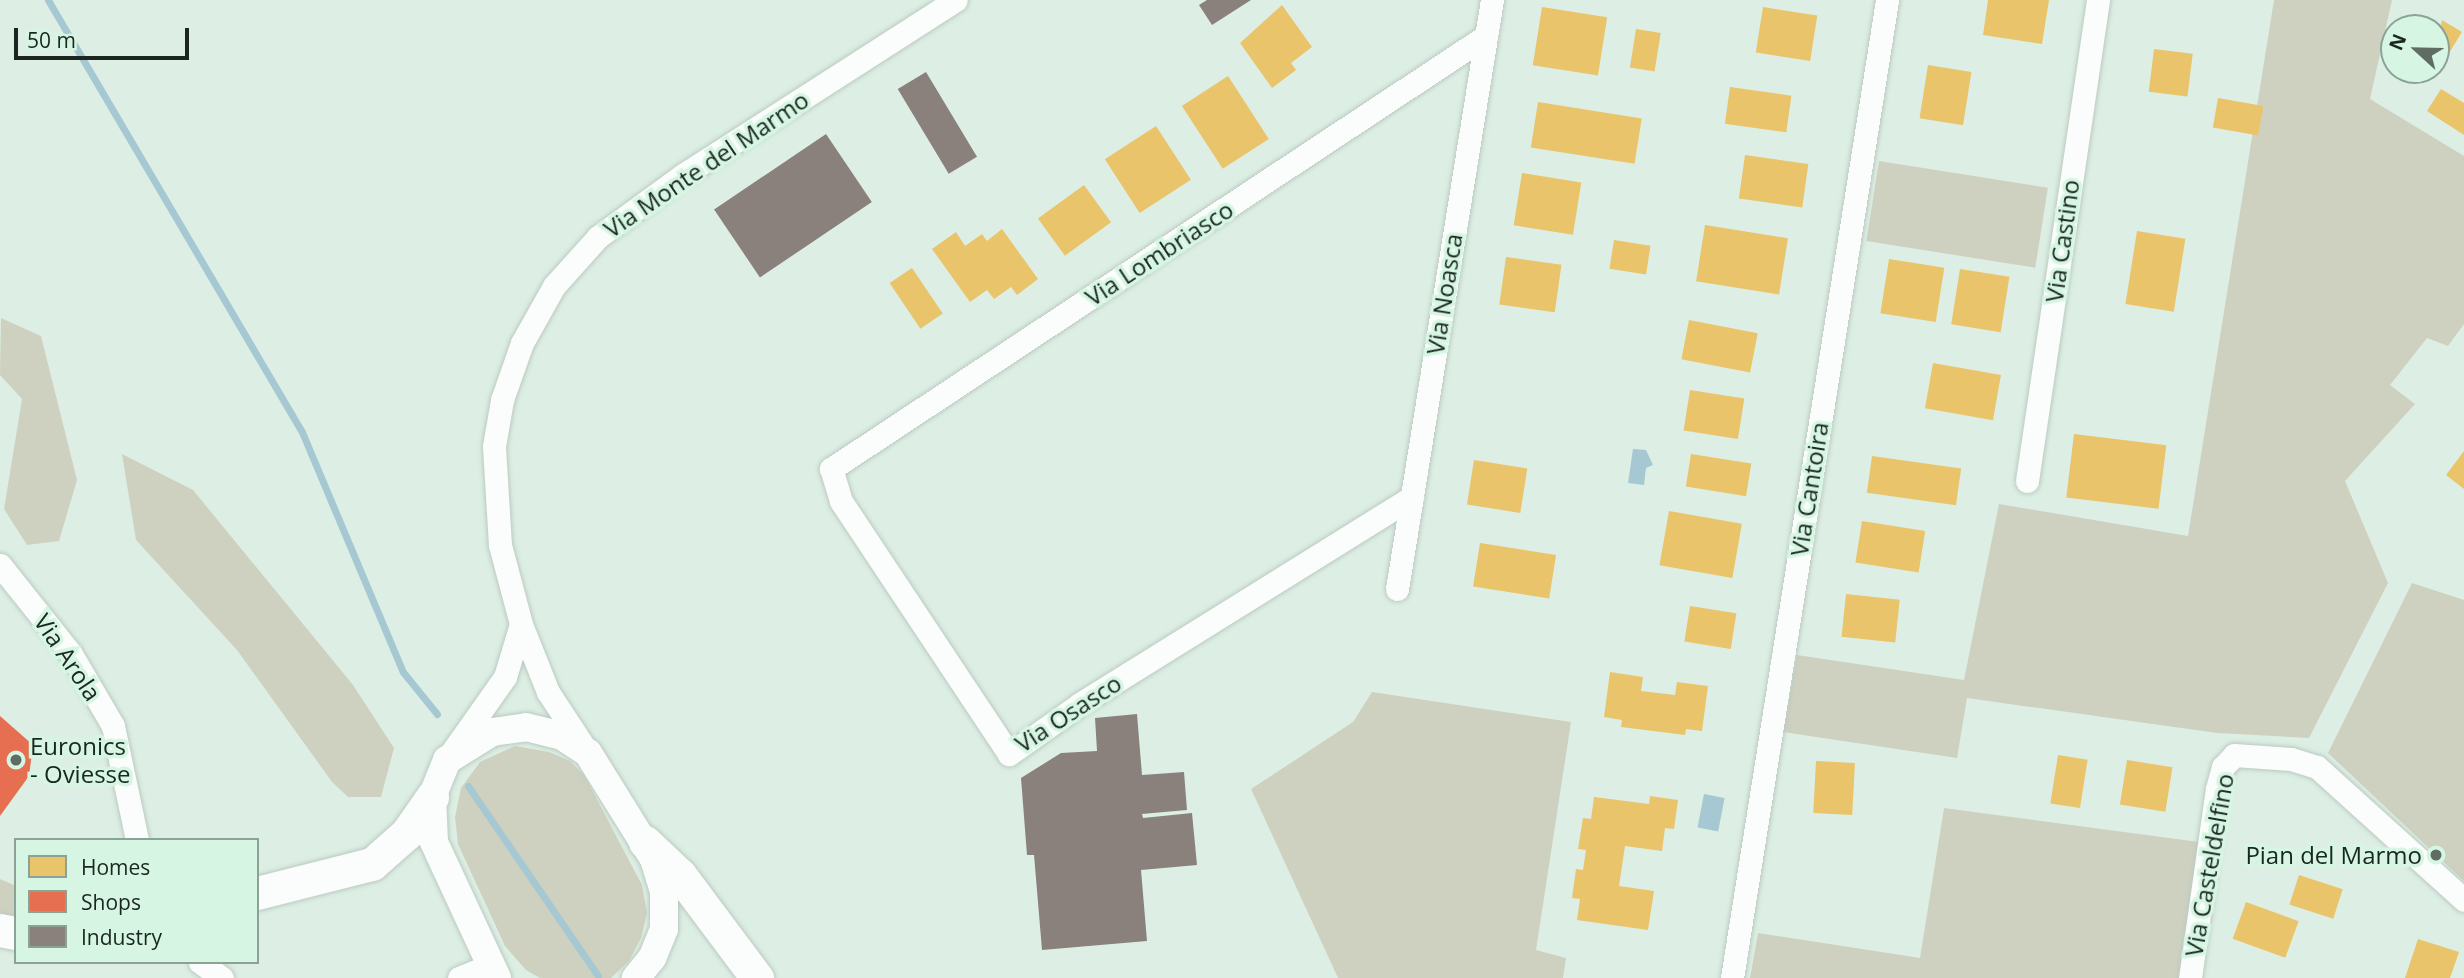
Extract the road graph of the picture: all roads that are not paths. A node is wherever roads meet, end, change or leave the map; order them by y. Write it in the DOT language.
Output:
graph roads {
  1 [pos="956,0"];
  2 [pos="1492,0"];
  3 [pos="1887,0"];
  4 [pos="2098,0"];
  5 [pos="1486,36"];
  6 [pos="831,469"];
  7 [pos="2027,481"];
  8 [pos="1412,497"];
  9 [pos="0,565"];
  10 [pos="1397,589"];
  11 [pos="521,624"];
  12 [pos="588,753"];
  13 [pos="447,760"];
  14 [pos="432,797"];
  15 [pos="137,838"];
  16 [pos="645,842"];
  17 [pos="259,892"];
  18 [pos="2464,900"];
  19 [pos="203,964"];
  20 [pos="493,972"];
  21 [pos="639,976"];
  22 [pos="222,978"];
  23 [pos="458,978"];
  24 [pos="757,978"];
  25 [pos="1732,978"];
  26 [pos="2190,978"];
  1 -- 11 [label="street, Via Monte del Marmo"];
  2 -- 5 [label="street, Via Noasca"];
  3 -- 25 [label="street, Via Cantoira"];
  4 -- 7 [label="street, Via Castino"];
  5 -- 6 [label="street, Via Lombriasco"];
  5 -- 8 [label="street, Via Noasca"];
  6 -- 8 [label="street, Via Osasco"];
  8 -- 10 [label="street, Via Noasca"];
  9 -- 15 [label="street, Via Arola"];
  11 -- 12 [label="street, Via Monte del Marmo"];
  11 -- 13 [label="street"];
  12 -- 13 [label="main road"];
  12 -- 16 [label="main road"];
  13 -- 14 [label="main road"];
  14 -- 17 [label="highway"];
  14 -- 20 [label="main road"];
  16 -- 21 [label="main road"];
  16 -- 24 [label="highway"];
  18 -- 26 [label="street, Via Casteldelfino"];
  19 -- 22 [label="street"];
  20 -- 23 [label="street"];
}
